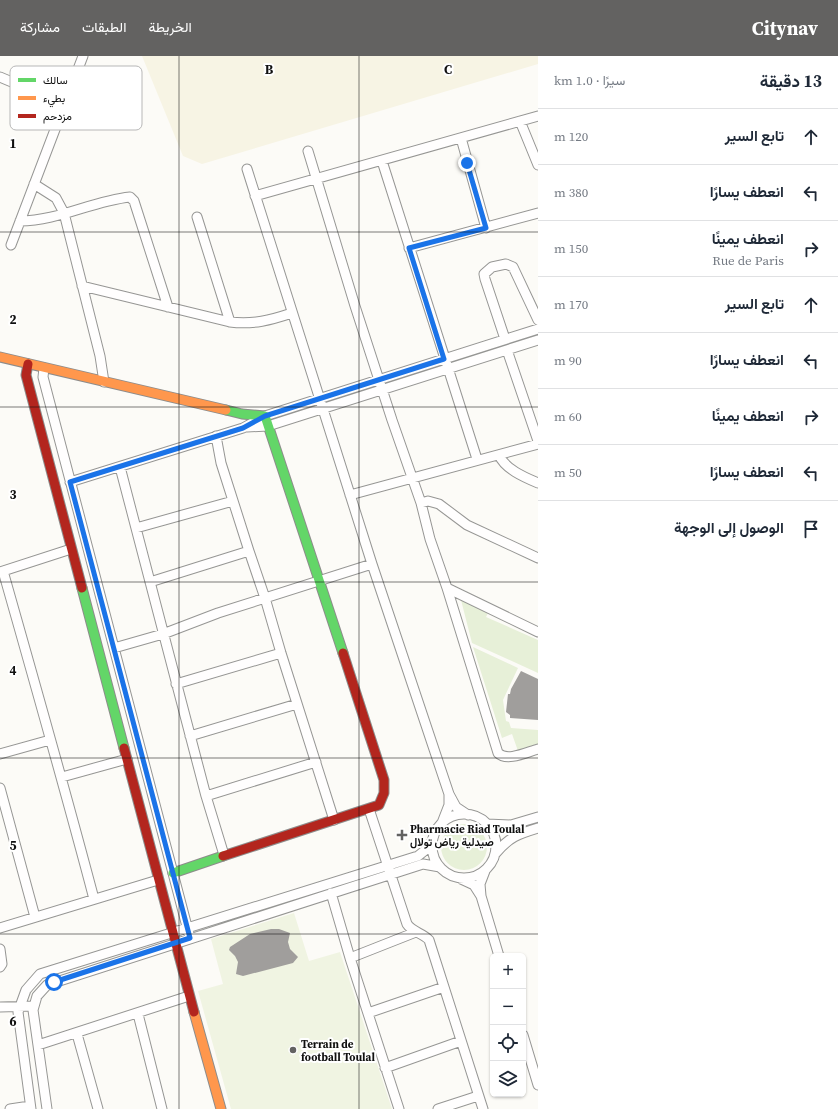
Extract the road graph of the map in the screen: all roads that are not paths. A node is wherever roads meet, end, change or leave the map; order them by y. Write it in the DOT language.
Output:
graph roads {
  1 [pos="83,56"];
  2 [pos="79,66"];
  3 [pos="0,77"];
  4 [pos="10,81"];
  5 [pos="538,116"];
  6 [pos="520,122"];
  7 [pos="54,130"];
  8 [pos="461,138"];
  9 [pos="308,151"];
  10 [pos="382,161"];
  11 [pos="538,165"];
  12 [pos="247,169"];
  13 [pos="317,178"];
  14 [pos="34,184"];
  15 [pos="255,196"];
  16 [pos="64,213"];
  17 [pos="538,213"];
  18 [pos="197,217"];
  19 [pos="20,221"];
  20 [pos="486,228"];
  21 [pos="11,245"];
  22 [pos="409,248"];
  23 [pos="82,286"];
  24 [pos="168,307"];
  25 [pos="292,313"];
  26 [pos="538,320"];
  27 [pos="230,322"];
  28 [pos="538,329"];
  29 [pos="505,340"];
  30 [pos="538,340"];
  31 [pos="507,350"];
  32 [pos="0,357"];
  33 [pos="444,359"];
  34 [pos="28,364"];
  35 [pos="44,368"];
  36 [pos="448,369"];
  37 [pos="379,380"];
  38 [pos="104,382"];
  39 [pos="382,390"];
  40 [pos="320,398"];
  41 [pos="323,409"];
  42 [pos="265,416"];
  43 [pos="268,426"];
  44 [pos="243,428"];
  45 [pos="216,436"];
  46 [pos="538,443"];
  47 [pos="499,454"];
  48 [pos="476,459"];
  49 [pos="120,467"];
  50 [pos="412,477"];
  51 [pos="70,482"];
  52 [pos="538,483"];
  53 [pos="350,495"];
  54 [pos="233,501"];
  55 [pos="421,503"];
  56 [pos="136,528"];
  57 [pos="71,550"];
  58 [pos="249,551"];
  59 [pos="538,558"];
  60 [pos="372,564"];
  61 [pos="2,571"];
  62 [pos="318,581"];
  63 [pos="150,582"];
  64 [pos="448,588"];
  65 [pos="266,598"];
  66 [pos="538,632"];
  67 [pos="163,634"];
  68 [pos="114,648"];
  69 [pos="281,653"];
  70 [pos="176,684"];
  71 [pos="297,704"];
  72 [pos="190,736"];
  73 [pos="50,740"];
  74 [pos="538,749"];
  75 [pos="0,754"];
  76 [pos="126,759"];
  77 [pos="316,762"];
  78 [pos="62,777"];
  79 [pos="0,788"];
  80 [pos="448,794"];
  81 [pos="206,796"];
  82 [pos="369,809"];
  83 [pos="468,815"];
  84 [pos="538,817"];
  85 [pos="334,820"];
  86 [pos="442,823"];
  87 [pos="486,824"];
  88 [pos="538,828"];
  89 [pos="432,841"];
  90 [pos="495,854"];
  91 [pos="224,855"];
  92 [pos="440,867"];
  93 [pos="487,868"];
  94 [pos="390,870"];
  95 [pos="173,873"];
  96 [pos="458,878"];
  97 [pos="158,880"];
  98 [pos="331,893"];
  99 [pos="481,896"];
  100 [pos="94,899"];
  101 [pos="35,917"];
  102 [pos="188,927"];
  103 [pos="0,928"];
  104 [pos="172,932"];
  105 [pos="416,932"];
  106 [pos="190,938"];
  107 [pos="175,943"];
  108 [pos="0,949"];
  109 [pos="498,953"];
  110 [pos="350,958"];
  111 [pos="0,966"];
  112 [pos="444,987"];
  113 [pos="189,996"];
  114 [pos="34,1006"];
  115 [pos="0,1007"];
  116 [pos="19,1007"];
  117 [pos="368,1013"];
  118 [pos="138,1014"];
  119 [pos="77,1034"];
  120 [pos="461,1041"];
  121 [pos="38,1045"];
  122 [pos="526,1045"];
  123 [pos="385,1068"];
  124 [pos="538,1085"];
  125 [pos="478,1096"];
  126 [pos="31,1108"];
  127 [pos="10,1109"];
  128 [pos="47,1109"];
  129 [pos="98,1109"];
  130 [pos="162,1109"];
  131 [pos="221,1109"];
  132 [pos="399,1109"];
  133 [pos="438,1109"];
  134 [pos="483,1109"];
  1 -- 2 [label="street"];
  3 -- 4 [label="street"];
  5 -- 6 [label="street"];
  6 -- 8 [label="street"];
  6 -- 11 [label="street"];
  7 -- 14 [label="street"];
  8 -- 10 [label="street"];
  8 -- 20 [label="street"];
  9 -- 13 [label="street"];
  10 -- 13 [label="street"];
  10 -- 22 [label="street"];
  12 -- 15 [label="street"];
  13 -- 15 [label="street"];
  13 -- 37 [label="street"];
  14 -- 16 [label="street"];
  14 -- 19 [label="street"];
  15 -- 25 [label="street"];
  16 -- 19 [label="street"];
  16 -- 23 [label="street"];
  16 -- 24 [label="street"];
  17 -- 20 [label="street"];
  18 -- 27 [label="street"];
  19 -- 21 [label="street"];
  20 -- 22 [label="street"];
  22 -- 33 [label="street"];
  23 -- 24 [label="street"];
  23 -- 38 [label="street"];
  24 -- 27 [label="street"];
  25 -- 27 [label="street"];
  25 -- 40 [label="street"];
  26 -- 29 [label="street"];
  28 -- 29 [label="street"];
  29 -- 33 [label="street"];
  30 -- 31 [label="street"];
  31 -- 36 [label="street"];
  31 -- 46 [label="street"];
  32 -- 34 [label="street"];
  33 -- 36 [label="street"];
  33 -- 37 [label="street"];
  34 -- 35 [label="street"];
  34 -- 57 [label="street"];
  35 -- 38 [label="street"];
  35 -- 51 [label="street"];
  36 -- 39 [label="street"];
  36 -- 48 [label="street"];
  37 -- 39 [label="street"];
  37 -- 40 [label="street"];
  38 -- 42 [label="street"];
  39 -- 41 [label="street"];
  39 -- 50 [label="street"];
  40 -- 41 [label="street"];
  40 -- 42 [label="street"];
  41 -- 43 [label="street"];
  41 -- 53 [label="street"];
  42 -- 43 [label="street"];
  42 -- 44 [label="street"];
  43 -- 44 [label="street"];
  43 -- 62 [label="street"];
  44 -- 45 [label="street"];
  45 -- 49 [label="street"];
  45 -- 54 [label="street"];
  46 -- 47 [label="street"];
  47 -- 48 [label="street"];
  47 -- 52 [label="street"];
  48 -- 50 [label="street"];
  49 -- 51 [label="street"];
  49 -- 56 [label="street"];
  50 -- 53 [label="street"];
  50 -- 55 [label="street"];
  51 -- 68 [label="street"];
  53 -- 60 [label="street"];
  54 -- 56 [label="street"];
  54 -- 58 [label="street"];
  55 -- 59 [label="street"];
  55 -- 64 [label="street"];
  56 -- 63 [label="street"];
  57 -- 61 [label="street"];
  57 -- 76 [label="street"];
  58 -- 63 [label="street"];
  58 -- 65 [label="street"];
  60 -- 62 [label="street"];
  60 -- 80 [label="street"];
  61 -- 73 [label="street"];
  62 -- 65 [label="street"];
  62 -- 82 [label="street"];
  63 -- 67 [label="street"];
  64 -- 66 [label="street"];
  64 -- 74 [label="street"];
  65 -- 67 [label="street"];
  65 -- 69 [label="street"];
  67 -- 68 [label="street"];
  67 -- 70 [label="street"];
  68 -- 95 [label="street"];
  69 -- 70 [label="street"];
  69 -- 71 [label="street"];
  70 -- 72 [label="street"];
  71 -- 72 [label="street"];
  71 -- 77 [label="street"];
  72 -- 81 [label="street"];
  73 -- 75 [label="street"];
  73 -- 78 [label="street"];
  76 -- 78 [label="street"];
  76 -- 97 [label="street"];
  77 -- 81 [label="street"];
  77 -- 85 [label="street"];
  78 -- 100 [label="street"];
  79 -- 101 [label="street"];
  80 -- 83 [label="street"];
  80 -- 86 [label="street"];
  81 -- 91 [label="street"];
  82 -- 85 [label="street"];
  82 -- 94 [label="street"];
  83 -- 86 [label="street"];
  83 -- 87 [label="street"];
  84 -- 87 [label="street"];
  85 -- 91 [label="street"];
  86 -- 89 [label="street"];
  87 -- 90 [label="street"];
  88 -- 90 [label="street"];
  89 -- 92 [label="street"];
  89 -- 94 [label="street"];
  90 -- 93 [label="street"];
  91 -- 95 [label="street"];
  92 -- 94 [label="street"];
  92 -- 96 [label="street"];
  93 -- 96 [label="street"];
  93 -- 99 [label="street"];
  94 -- 98 [label="street"];
  94 -- 102 [label="street"];
  94 -- 105 [label="street"];
  95 -- 102 [label="street"];
  96 -- 99 [label="street"];
  97 -- 100 [label="street"];
  97 -- 104 [label="street"];
  98 -- 106 [label="street"];
  98 -- 110 [label="street"];
  99 -- 109 [label="street"];
  100 -- 101 [label="street"];
  101 -- 103 [label="street"];
  102 -- 104 [label="street"];
  102 -- 106 [label="street"];
  104 -- 107 [label="street"];
  104 -- 116 [label="street"];
  105 -- 110 [label="street"];
  105 -- 112 [label="street"];
  106 -- 107 [label="street"];
  107 -- 113 [label="street"];
  107 -- 114 [label="street"];
  108 -- 111 [label="street"];
  110 -- 117 [label="street"];
  112 -- 117 [label="street"];
  112 -- 120 [label="street"];
  113 -- 118 [label="street"];
  113 -- 131 [label="street"];
  114 -- 116 [label="street"];
  114 -- 121 [label="street"];
  115 -- 116 [label="street"];
  116 -- 126 [label="street"];
  117 -- 123 [label="street"];
  118 -- 119 [label="street"];
  118 -- 130 [label="street"];
  119 -- 121 [label="street"];
  119 -- 129 [label="street"];
  120 -- 123 [label="street"];
  120 -- 125 [label="street"];
  121 -- 128 [label="street"];
  122 -- 124 [label="street"];
  123 -- 132 [label="street"];
  125 -- 133 [label="street"];
  125 -- 134 [label="street"];
  126 -- 127 [label="street"];
}
